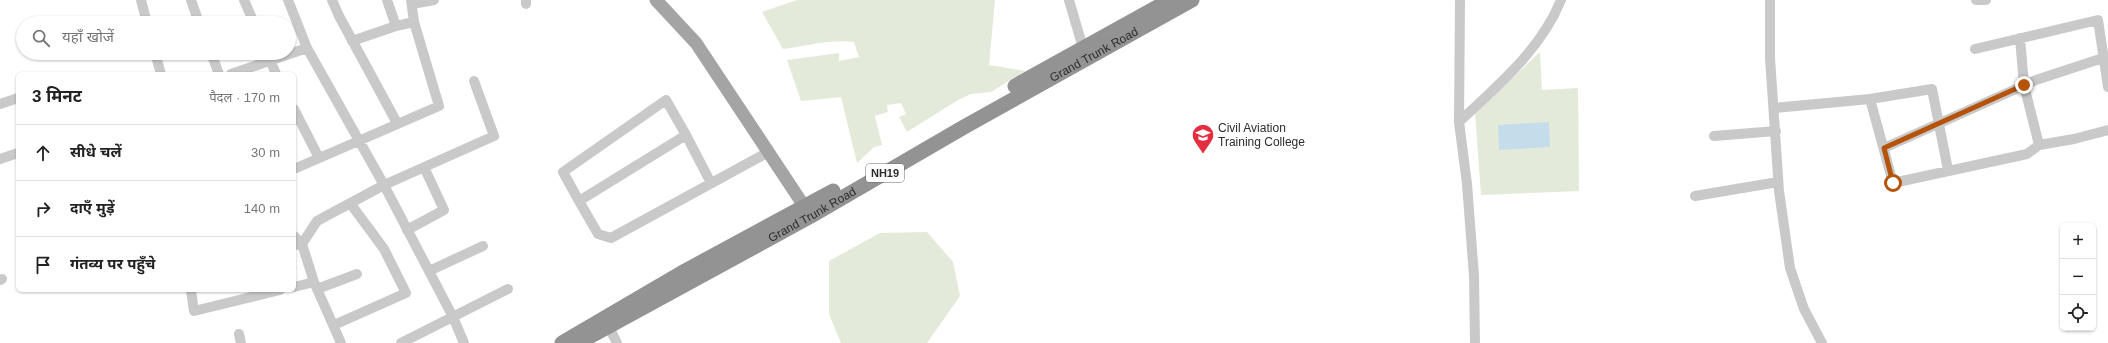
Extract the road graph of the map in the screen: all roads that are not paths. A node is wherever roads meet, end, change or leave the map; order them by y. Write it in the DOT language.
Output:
graph roads {
  1 [pos="141,0"];
  2 [pos="190,0"];
  3 [pos="244,0"];
  4 [pos="288,0"];
  5 [pos="332,0"];
  6 [pos="387,0"];
  7 [pos="434,0"];
  8 [pos="656,0"];
  9 [pos="1069,0"];
  10 [pos="1170,0"];
  11 [pos="1192,0"];
  12 [pos="1460,0"];
  13 [pos="1561,0"];
  14 [pos="1770,0"];
  15 [pos="1976,0"];
  16 [pos="1986,0"];
  17 [pos="412,2"];
  18 [pos="145,16"];
  19 [pos="196,16"];
  20 [pos="251,16"];
  21 [pos="294,16"];
  22 [pos="296,20"];
  23 [pos="414,22"];
  24 [pos="396,26"];
  25 [pos="2020,38"];
  26 [pos="352,41"];
  27 [pos="307,48"];
  28 [pos="1083,48"];
  29 [pos="1975,49"];
  30 [pos="296,51"];
  31 [pos="2103,58"];
  32 [pos="157,60"];
  33 [pos="214,60"];
  34 [pos="261,60"];
  35 [pos="269,60"];
  36 [pos="160,72"];
  37 [pos="218,72"];
  38 [pos="235,72"];
  39 [pos="275,72"];
  40 [pos="474,81"];
  41 [pos="2024,85"];
  42 [pos="2108,86"];
  43 [pos="16,99"];
  44 [pos="1870,99"];
  45 [pos="0,104"];
  46 [pos="1774,108"];
  47 [pos="1459,122"];
  48 [pos="397,123"];
  49 [pos="1939,123"];
  50 [pos="298,128"];
  51 [pos="2108,130"];
  52 [pos="1776,131"];
  53 [pos="686,135"];
  54 [pos="1714,136"];
  55 [pos="360,141"];
  56 [pos="2039,145"];
  57 [pos="1884,148"];
  58 [pos="768,152"];
  59 [pos="16,154"];
  60 [pos="319,158"];
  61 [pos="0,159"];
  62 [pos="424,166"];
  63 [pos="296,168"];
  64 [pos="1948,170"];
  65 [pos="1778,182"];
  66 [pos="711,183"];
  67 [pos="384,185"];
  68 [pos="1695,196"];
  69 [pos="579,201"];
  70 [pos="350,203"];
  71 [pos="808,212"];
  72 [pos="407,230"];
  73 [pos="298,244"];
  74 [pos="483,246"];
  75 [pos="429,271"];
  76 [pos="357,274"];
  77 [pos="316,285"];
  78 [pos="296,287"];
  79 [pos="508,290"];
  80 [pos="191,292"];
  81 [pos="272,292"];
  82 [pos="453,316"];
  83 [pos="334,326"];
  84 [pos="610,327"];
  85 [pos="580,342"];
  86 [pos="341,343"];
  87 [pos="401,343"];
  88 [pos="464,343"];
  89 [pos="562,343"];
  90 [pos="617,343"];
  91 [pos="1475,343"];
  92 [pos="1822,343"];
  1 -- 18 [label="street"];
  2 -- 19 [label="street"];
  3 -- 20 [label="street"];
  4 -- 21 [label="street"];
  5 -- 26 [label="street"];
  6 -- 24 [label="street"];
  7 -- 17 [label="street"];
  8 -- 58 [label="main road"];
  9 -- 28 [label="street"];
  10 -- 28 [label="highway, Grand Trunk Road / NH19"];
  11 -- 71 [label="highway, Grand Trunk Road / NH19"];
  12 -- 47 [label="street"];
  13 -- 47 [label="street"];
  14 -- 46 [label="street"];
  15 -- 16 [label="street"];
  17 -- 23 [label="street"];
  22 -- 27 [label="street"];
  23 -- 24 [label="street"];
  23 -- 48 [label="street"];
  24 -- 26 [label="street"];
  25 -- 29 [label="street"];
  25 -- 31 [label="street"];
  25 -- 41 [label="street"];
  26 -- 48 [label="street"];
  27 -- 30 [label="street"];
  27 -- 55 [label="street"];
  28 -- 71 [label="highway, Grand Trunk Road / NH19"];
  31 -- 41 [label="street"];
  31 -- 42 [label="street"];
  32 -- 36 [label="street"];
  33 -- 37 [label="street"];
  34 -- 38 [label="street"];
  35 -- 39 [label="street"];
  40 -- 62 [label="street"];
  41 -- 49 [label="street"];
  41 -- 56 [label="street"];
  43 -- 45 [label="street"];
  44 -- 46 [label="street"];
  44 -- 49 [label="street"];
  44 -- 57 [label="street"];
  46 -- 52 [label="street"];
  47 -- 91 [label="street"];
  48 -- 55 [label="street"];
  49 -- 57 [label="street"];
  49 -- 64 [label="street"];
  50 -- 60 [label="street"];
  51 -- 56 [label="street"];
  52 -- 54 [label="street"];
  52 -- 65 [label="street"];
  53 -- 66 [label="street"];
  53 -- 69 [label="street"];
  53 -- 69 [label="street"];
  55 -- 60 [label="street"];
  55 -- 67 [label="street"];
  56 -- 64 [label="street"];
  57 -- 64 [label="street"];
  58 -- 66 [label="street"];
  58 -- 71 [label="main road"];
  59 -- 61 [label="street"];
  60 -- 63 [label="street"];
  62 -- 67 [label="street"];
  62 -- 72 [label="street"];
  65 -- 68 [label="street"];
  65 -- 92 [label="street"];
  66 -- 69 [label="street"];
  67 -- 70 [label="street"];
  67 -- 72 [label="street"];
  70 -- 73 [label="street"];
  70 -- 83 [label="street"];
  71 -- 84 [label="highway, Grand Trunk Road / NH19"];
  71 -- 89 [label="highway, Grand Trunk Road / NH19"];
  72 -- 75 [label="street"];
  73 -- 77 [label="street"];
  74 -- 75 [label="street"];
  75 -- 82 [label="street"];
  76 -- 77 [label="street"];
  77 -- 78 [label="street"];
  77 -- 83 [label="street"];
  79 -- 82 [label="street"];
  80 -- 81 [label="street"];
  82 -- 87 [label="street"];
  82 -- 88 [label="street"];
  83 -- 86 [label="street"];
  84 -- 85 [label="highway, Grand Trunk Road / NH19"];
  84 -- 90 [label="street"];
}
